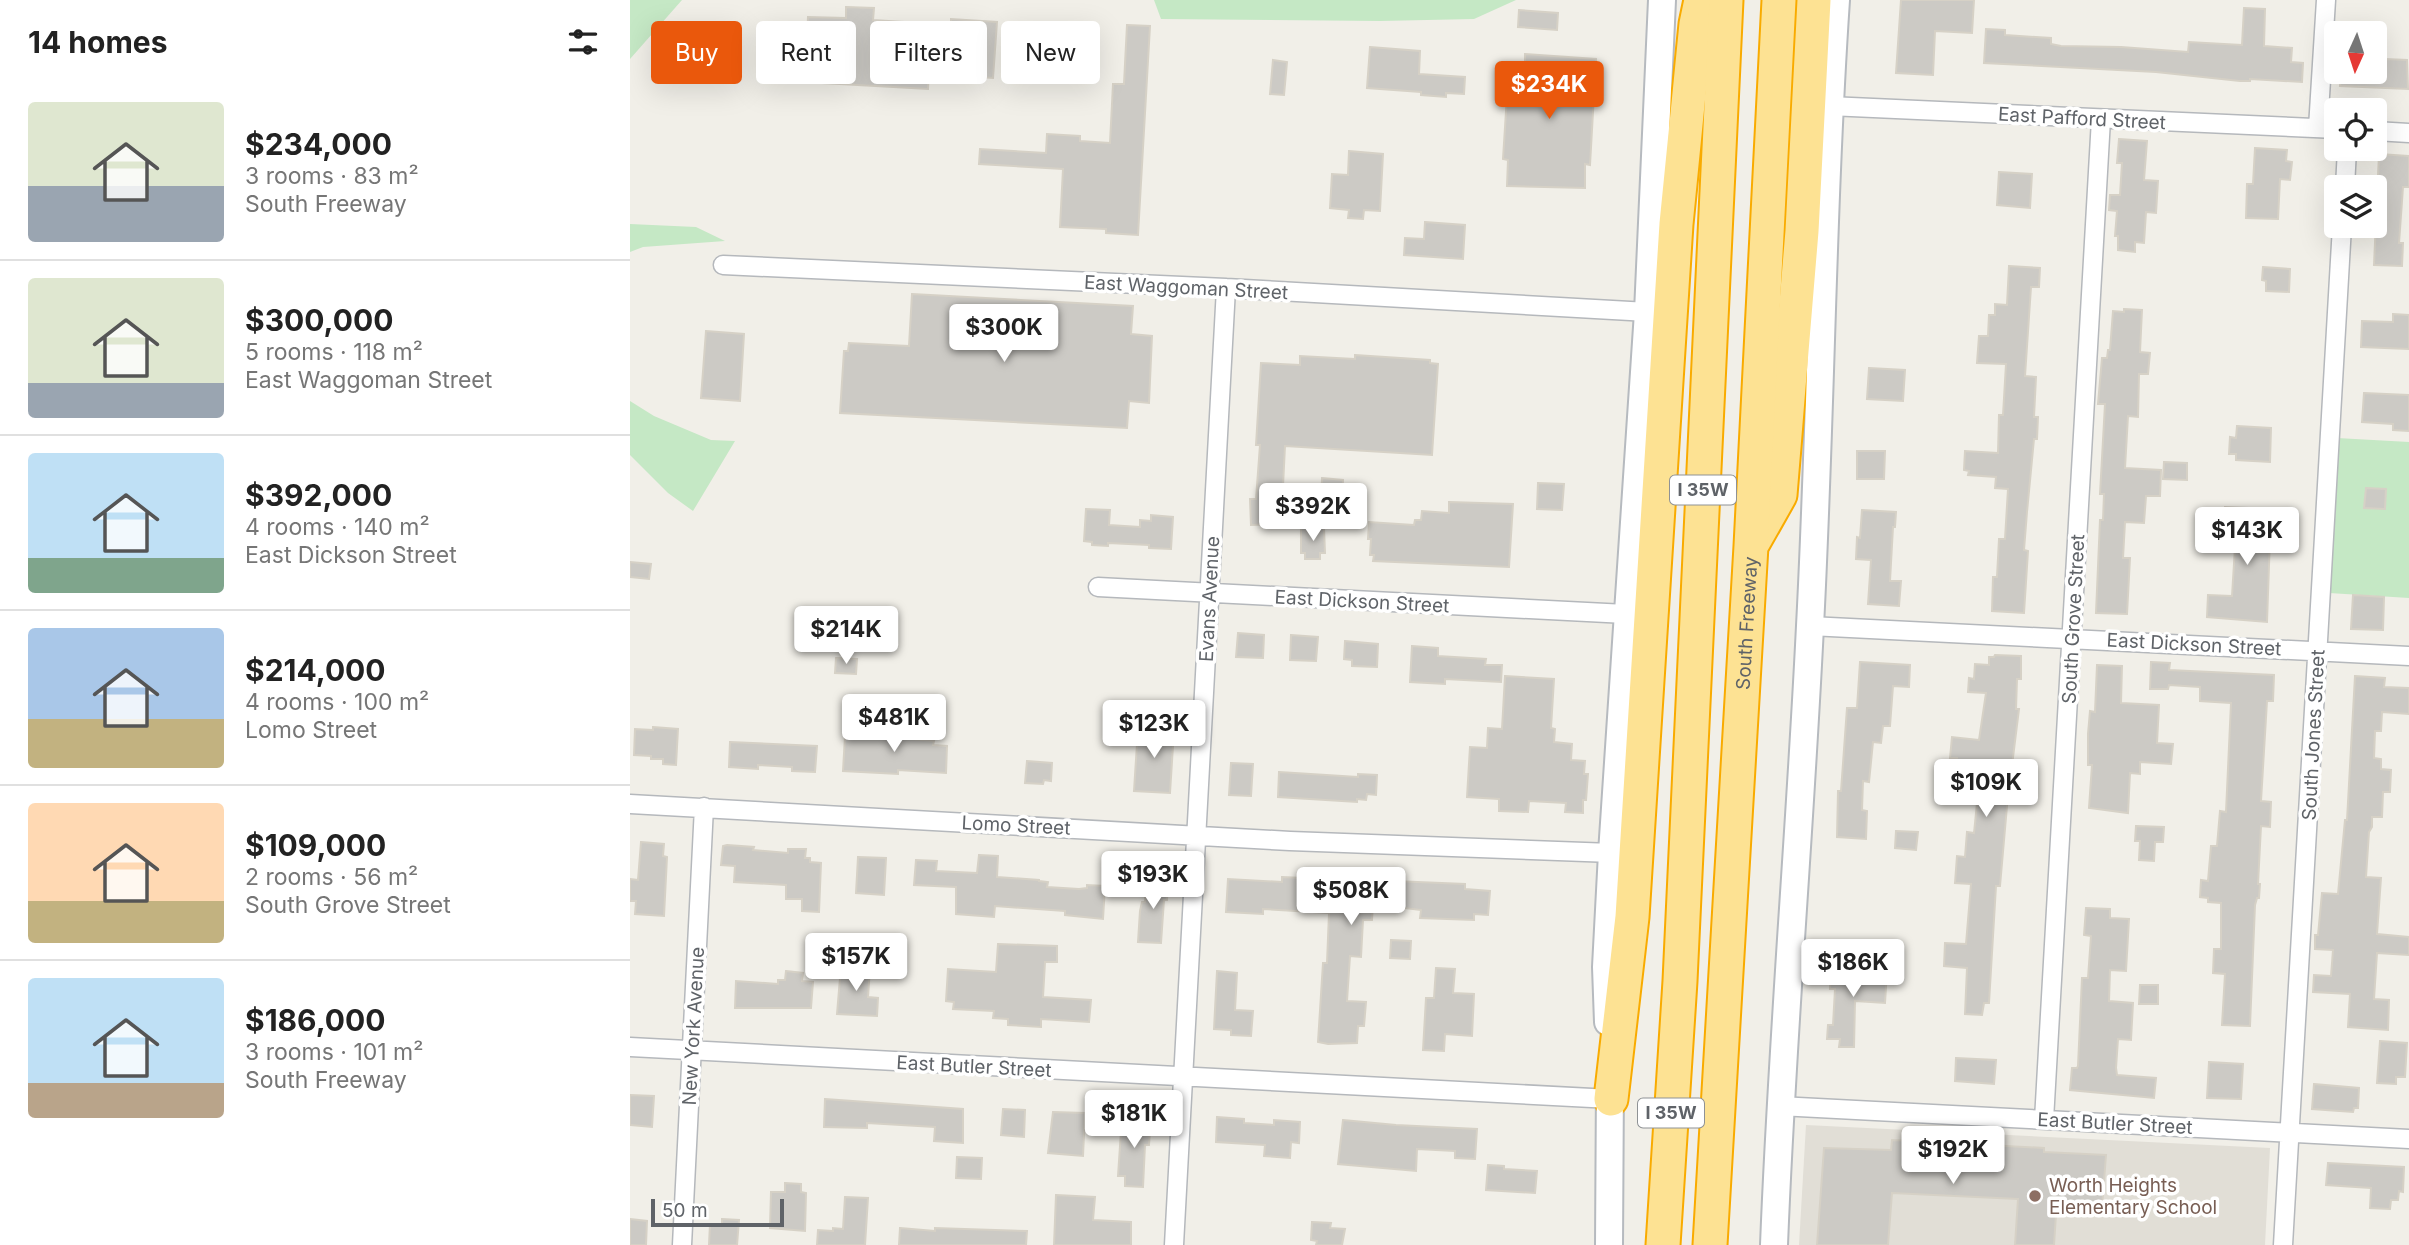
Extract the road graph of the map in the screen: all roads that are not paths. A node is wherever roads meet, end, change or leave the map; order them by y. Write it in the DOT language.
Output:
graph roads {
  1 [pos="1662,0"];
  2 [pos="1701,0"];
  3 [pos="1726,0"];
  4 [pos="1779,0"];
  5 [pos="1814,0"];
  6 [pos="1836,0"];
  7 [pos="2326,0"];
  8 [pos="1829,106"];
  9 [pos="2101,119"];
  10 [pos="2318,128"];
  11 [pos="2324,129"];
  12 [pos="2387,132"];
  13 [pos="2409,133"];
  14 [pos="2342,238"];
  15 [pos="723,265"];
  16 [pos="1226,288"];
  17 [pos="1648,312"];
  18 [pos="1751,546"];
  19 [pos="1098,587"];
  20 [pos="1209,593"];
  21 [pos="1626,614"];
  22 [pos="1810,625"];
  23 [pos="2072,638"];
  24 [pos="2318,651"];
  25 [pos="2409,656"];
  26 [pos="630,804"];
  27 [pos="704,807"];
  28 [pos="1196,835"];
  29 [pos="1612,853"];
  30 [pos="630,1047"];
  31 [pos="692,1051"];
  32 [pos="1183,1077"];
  33 [pos="1611,1099"];
  34 [pos="1779,1106"];
  35 [pos="2044,1120"];
  36 [pos="2290,1133"];
  37 [pos="2409,1139"];
  38 [pos="682,1245"];
  39 [pos="1174,1245"];
  40 [pos="1609,1245"];
  41 [pos="1663,1245"];
  42 [pos="1710,1245"];
  43 [pos="1774,1245"];
  44 [pos="2283,1245"];
  1 -- 17 [label="main road"];
  2 -- 33 [label="highway"];
  3 -- 41 [label="highway, I 35W"];
  4 -- 18 [label="highway, South Freeway / I 35W"];
  5 -- 18 [label="highway"];
  6 -- 8 [label="main road"];
  7 -- 10 [label="street"];
  8 -- 9 [label="street, East Pafford Street"];
  8 -- 22 [label="main road"];
  9 -- 10 [label="street, East Pafford Street"];
  9 -- 23 [label="street, South Grove Street"];
  10 -- 11 [label="street, East Pafford Street"];
  12 -- 13 [label="street"];
  14 -- 24 [label="street, South Jones Street"];
  15 -- 16 [label="street, East Waggoman Street"];
  16 -- 17 [label="street, East Waggoman Street"];
  16 -- 20 [label="street, Evans Avenue"];
  17 -- 21 [label="main road"];
  18 -- 42 [label="highway, South Freeway / I 35W"];
  19 -- 20 [label="street, East Dickson Street"];
  20 -- 21 [label="street, East Dickson Street"];
  20 -- 28 [label="street, Evans Avenue"];
  21 -- 29 [label="main road"];
  22 -- 23 [label="street, East Dickson Street"];
  22 -- 34 [label="main road"];
  23 -- 24 [label="street, East Dickson Street"];
  23 -- 35 [label="street, South Grove Street"];
  24 -- 25 [label="street, East Dickson Street"];
  24 -- 36 [label="street, South Jones Street"];
  26 -- 27 [label="street, Lomo Street"];
  27 -- 28 [label="street, Lomo Street"];
  27 -- 31 [label="street, New York Avenue"];
  28 -- 29 [label="street, Lomo Street"];
  28 -- 32 [label="street, Evans Avenue"];
  29 -- 33 [label="main road"];
  30 -- 31 [label="street, East Butler Street"];
  31 -- 32 [label="street, East Butler Street"];
  31 -- 38 [label="street, New York Avenue"];
  32 -- 33 [label="street, East Butler Street"];
  32 -- 39 [label="street, Evans Avenue"];
  33 -- 40 [label="main road"];
  34 -- 35 [label="street, East Butler Street"];
  34 -- 43 [label="main road"];
  35 -- 36 [label="street, East Butler Street"];
  36 -- 37 [label="street, East Butler Street"];
  36 -- 44 [label="street, South Jones Street"];
}
